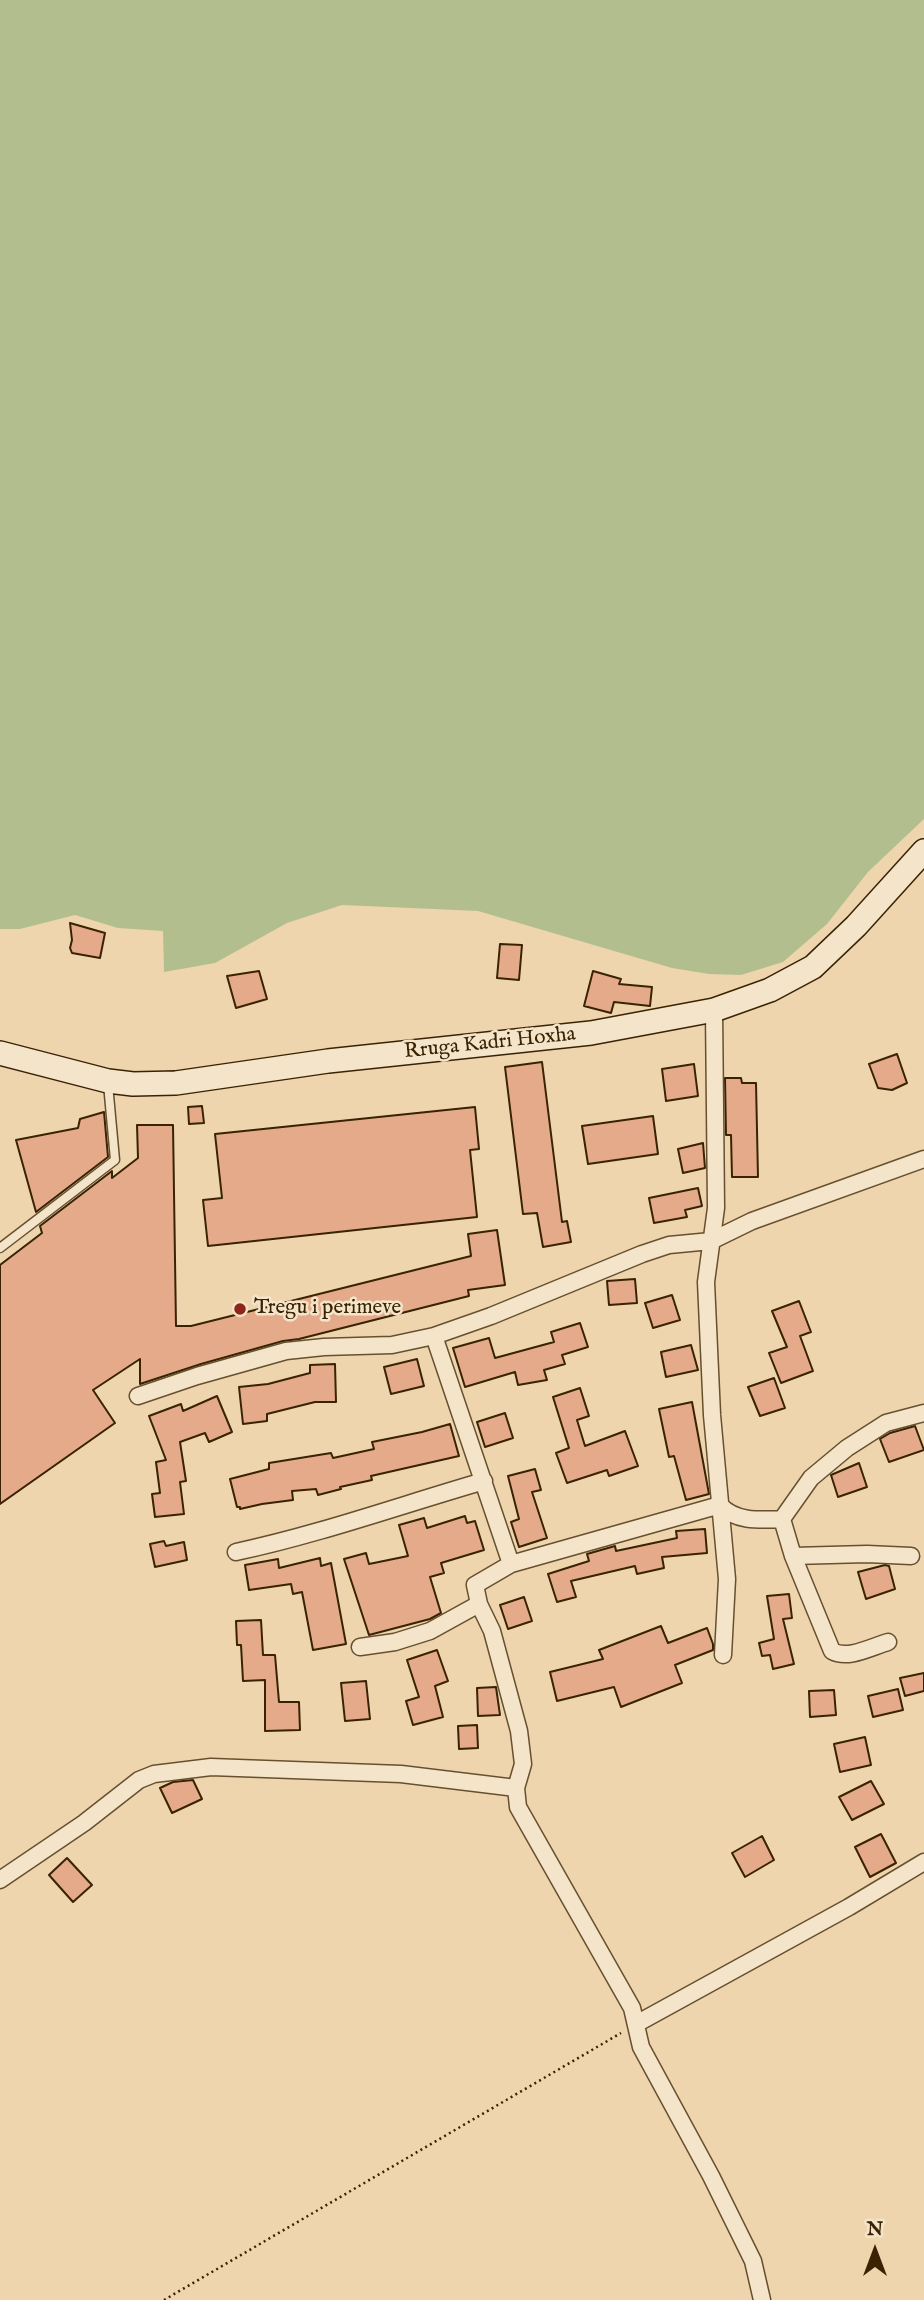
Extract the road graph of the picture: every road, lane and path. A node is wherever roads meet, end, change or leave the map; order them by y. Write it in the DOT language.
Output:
graph roads {
  1 [pos="921,858"];
  2 [pos="714,1010"];
  3 [pos="0,1053"];
  4 [pos="108,1082"];
  5 [pos="924,1159"];
  6 [pos="711,1241"];
  7 [pos="0,1248"];
  8 [pos="434,1336"];
  9 [pos="138,1396"];
  10 [pos="924,1413"];
  11 [pos="484,1481"];
  12 [pos="720,1505"];
  13 [pos="782,1518"];
  14 [pos="236,1552"];
  15 [pos="793,1556"];
  16 [pos="911,1556"];
  17 [pos="511,1564"];
  18 [pos="479,1604"];
  19 [pos="888,1642"];
  20 [pos="360,1647"];
  21 [pos="723,1655"];
  22 [pos="516,1788"];
  23 [pos="924,1862"];
  24 [pos="0,1881"];
  25 [pos="636,2024"];
  26 [pos="164,2300"];
  27 [pos="762,2300"];
  1 -- 2 [label="main road, Rruga Kadri Hoxha"];
  2 -- 4 [label="main road, Rruga Kadri Hoxha"];
  2 -- 6 [label="street"];
  3 -- 4 [label="main road, Rruga Kadri Hoxha"];
  4 -- 7 [label="lane"];
  5 -- 6 [label="street"];
  6 -- 8 [label="street"];
  6 -- 12 [label="street"];
  8 -- 9 [label="street"];
  8 -- 11 [label="street"];
  10 -- 13 [label="street"];
  11 -- 14 [label="street"];
  11 -- 17 [label="street"];
  12 -- 13 [label="street"];
  12 -- 17 [label="street"];
  12 -- 21 [label="street"];
  13 -- 15 [label="street"];
  15 -- 16 [label="street"];
  15 -- 19 [label="street"];
  17 -- 18 [label="street"];
  18 -- 20 [label="street"];
  18 -- 22 [label="street"];
  22 -- 24 [label="street"];
  22 -- 25 [label="street"];
  23 -- 25 [label="street"];
  25 -- 26 [label="path"];
  25 -- 27 [label="street"];
}
